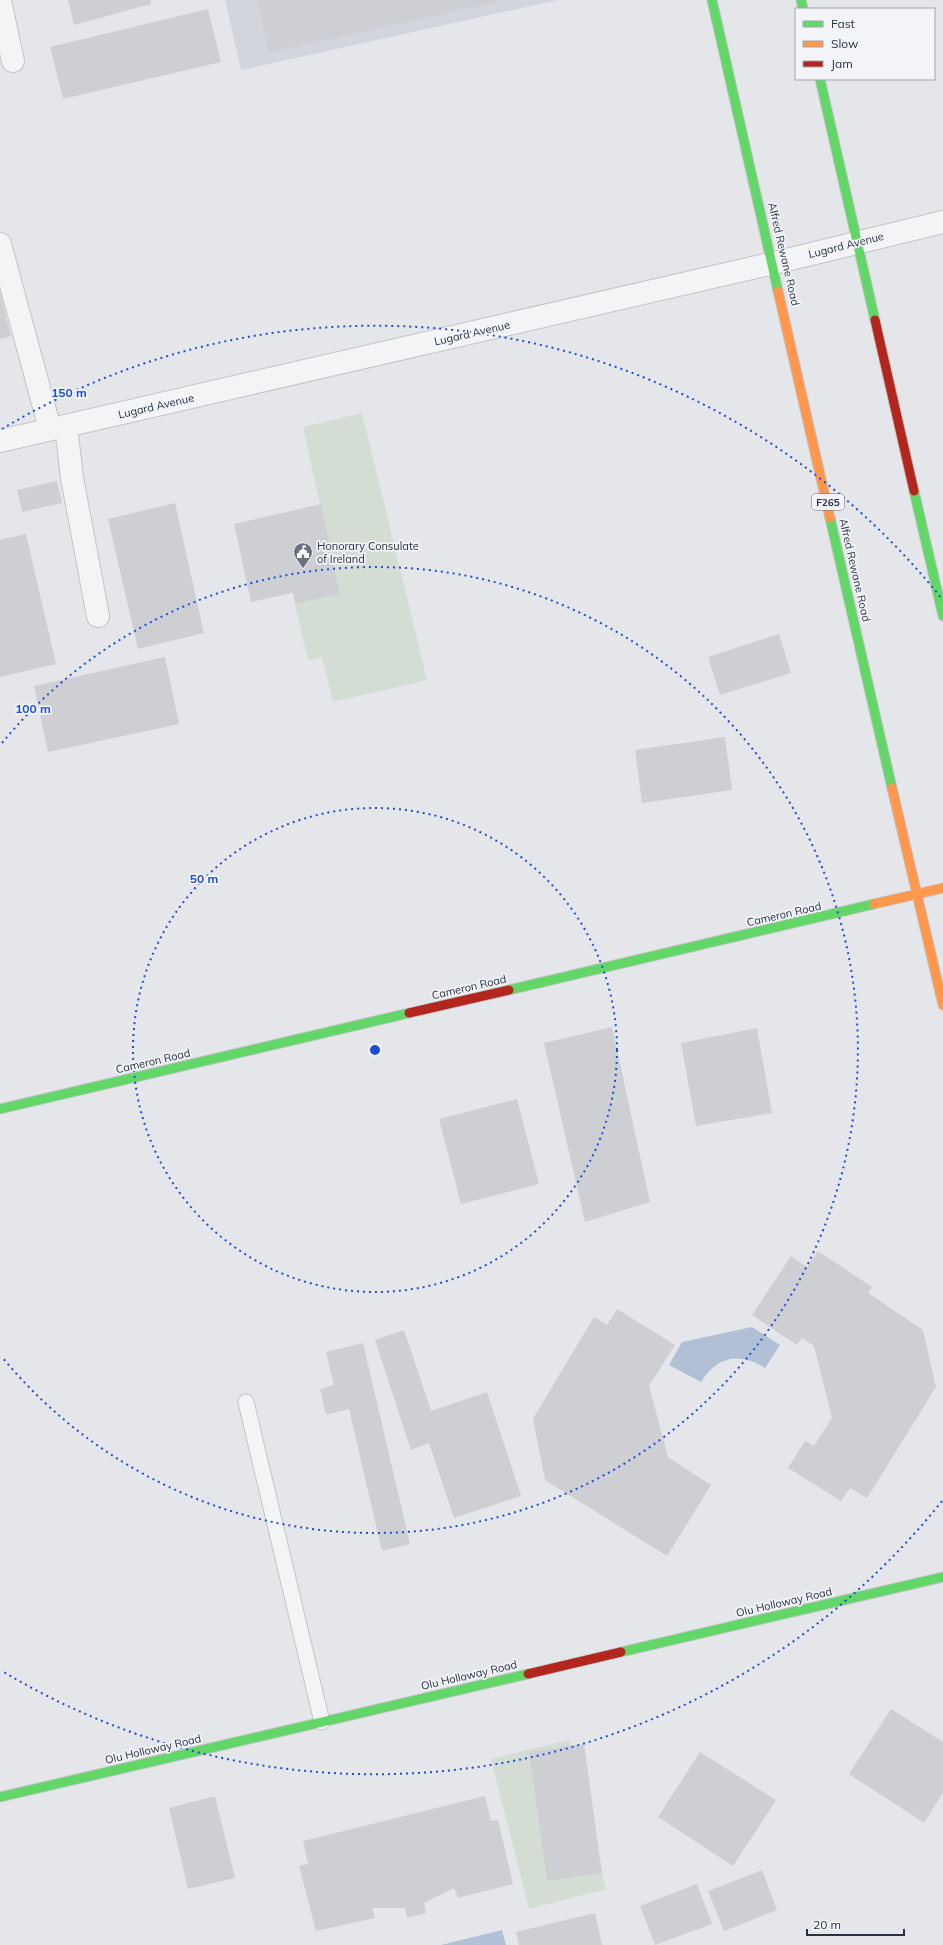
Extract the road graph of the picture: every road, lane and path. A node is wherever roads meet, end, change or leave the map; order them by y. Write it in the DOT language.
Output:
graph roads {
  1 [pos="712,0"];
  2 [pos="0,1"];
  3 [pos="13,61"];
  4 [pos="820,80"];
  5 [pos="943,222"];
  6 [pos="859,242"];
  7 [pos="0,244"];
  8 [pos="774,263"];
  9 [pos="58,428"];
  10 [pos="0,441"];
  11 [pos="98,616"];
  12 [pos="943,616"];
  13 [pos="943,888"];
  14 [pos="916,895"];
  15 [pos="943,1005"];
  16 [pos="0,1109"];
  17 [pos="246,1402"];
  18 [pos="943,1577"];
  19 [pos="322,1722"];
  20 [pos="0,1797"];
  1 -- 8 [label="street, Alfred Rewane Road / F265"];
  2 -- 3 [label="street"];
  4 -- 6 [label="street"];
  5 -- 6 [label="street, Lugard Avenue"];
  6 -- 8 [label="street, Lugard Avenue"];
  6 -- 12 [label="street"];
  7 -- 9 [label="street"];
  8 -- 9 [label="street, Lugard Avenue"];
  8 -- 14 [label="street, Alfred Rewane Road / F265"];
  9 -- 10 [label="street, Lugard Avenue"];
  9 -- 11 [label="street"];
  13 -- 14 [label="street, Cameron Road"];
  14 -- 15 [label="street, Alfred Rewane Road / F265"];
  14 -- 16 [label="street, Cameron Road"];
  17 -- 19 [label="lane"];
  18 -- 19 [label="street, Olu Holloway Road"];
  19 -- 20 [label="street, Olu Holloway Road"];
}
